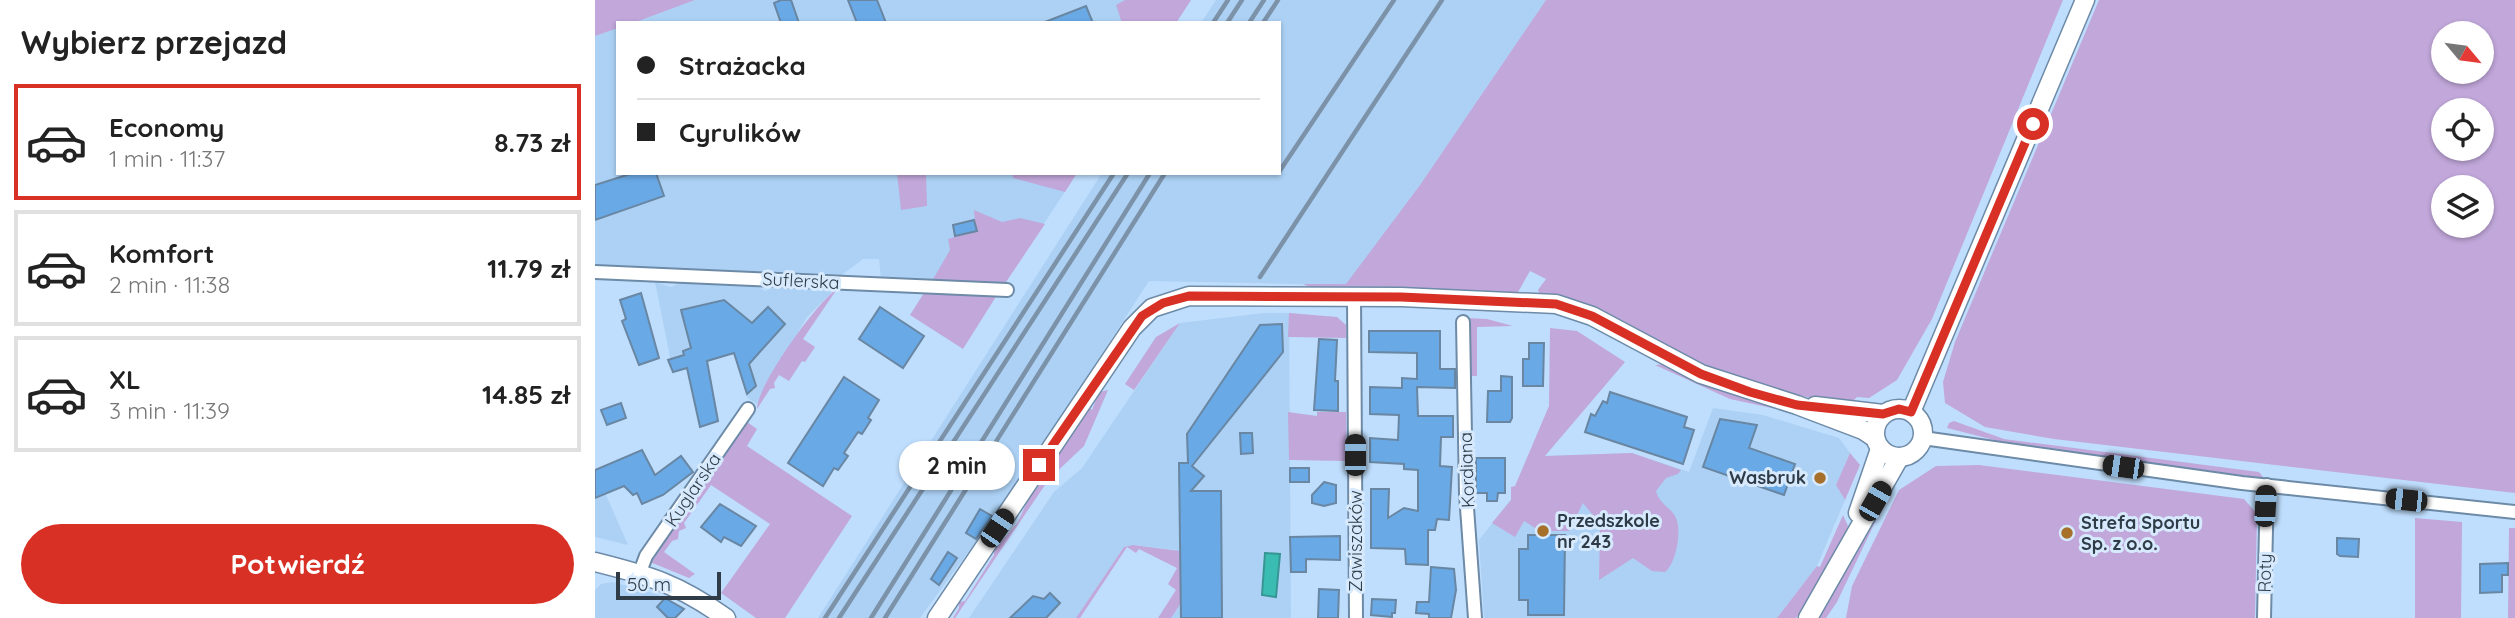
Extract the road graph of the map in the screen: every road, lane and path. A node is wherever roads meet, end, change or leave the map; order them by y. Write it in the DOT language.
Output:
graph roads {
  1 [pos="2085,0"];
  2 [pos="595,272"];
  3 [pos="1007,290"];
  4 [pos="1355,296"];
  5 [pos="1463,322"];
  6 [pos="1797,405"];
  7 [pos="748,409"];
  8 [pos="1911,412"];
  9 [pos="1883,414"];
  10 [pos="1923,438"];
  11 [pos="1878,443"];
  12 [pos="1899,458"];
  13 [pos="2267,485"];
  14 [pos="2515,512"];
  15 [pos="595,562"];
  16 [pos="640,572"];
  17 [pos="1832,578"];
  18 [pos="726,618"];
  19 [pos="937,618"];
  20 [pos="1356,618"];
  21 [pos="1475,618"];
  22 [pos="1808,618"];
  23 [pos="2264,618"];
  1 -- 8 [label="main road"];
  2 -- 3 [label="street, Suflerska"];
  4 -- 6 [label="main road"];
  4 -- 19 [label="main road"];
  4 -- 20 [label="street, Zawiszaków"];
  5 -- 21 [label="street, Kordiana"];
  6 -- 9 [label="main road"];
  6 -- 11 [label="main road"];
  7 -- 16 [label="street, Kuglarska"];
  8 -- 9 [label="main road"];
  8 -- 10 [label="main road"];
  9 -- 11 [label="main road"];
  10 -- 12 [label="main road"];
  10 -- 13 [label="street"];
  11 -- 12 [label="main road"];
  11 -- 17 [label="main road"];
  12 -- 17 [label="main road"];
  13 -- 14 [label="street"];
  13 -- 23 [label="street, Roty"];
  15 -- 16 [label="main road"];
  16 -- 18 [label="main road"];
  17 -- 22 [label="main road"];
}
